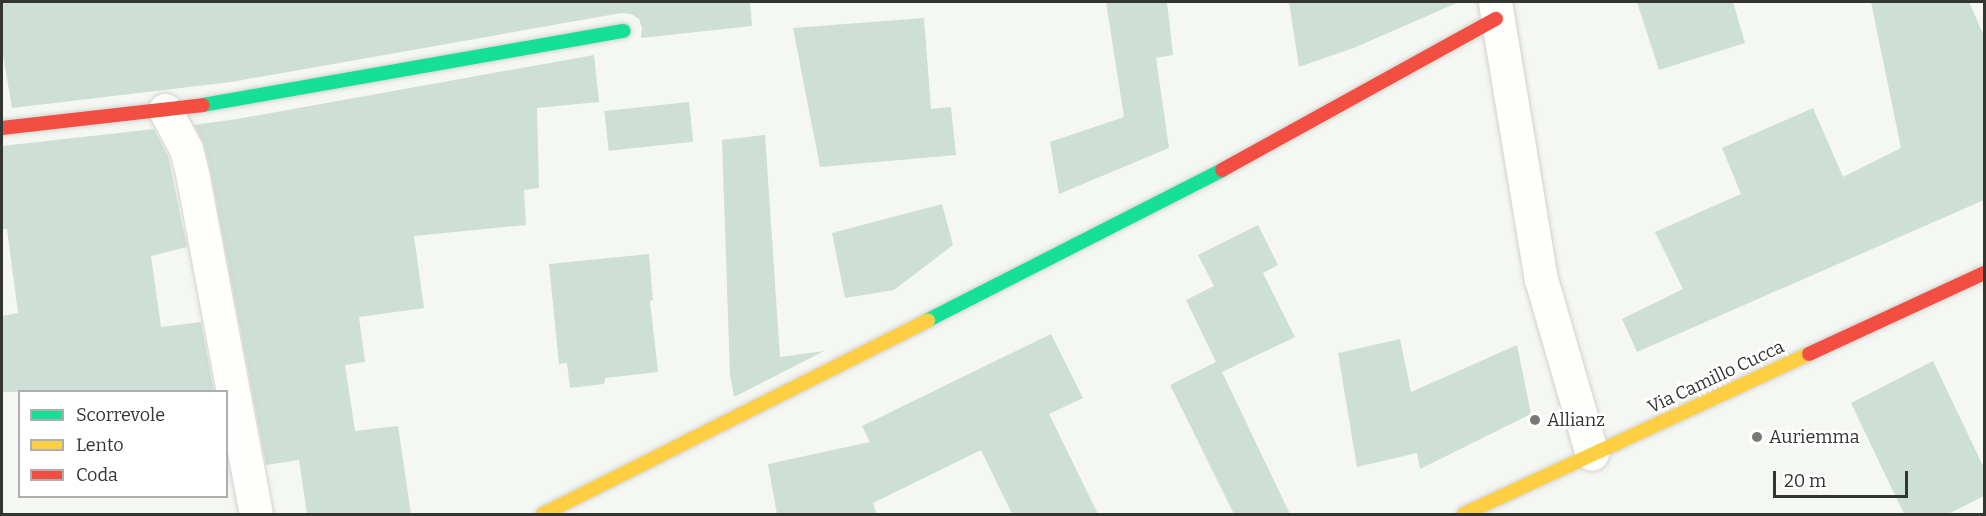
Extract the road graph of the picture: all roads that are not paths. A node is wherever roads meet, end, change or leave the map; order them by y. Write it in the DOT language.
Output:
graph roads {
  1 [pos="1495,10"];
  2 [pos="624,31"];
  3 [pos="165,110"];
  4 [pos="2,128"];
  5 [pos="1984,273"];
  6 [pos="1592,454"];
  7 [pos="256,514"];
  8 [pos="543,514"];
  9 [pos="1464,514"];
  1 -- 6 [label="street"];
  1 -- 8 [label="street"];
  2 -- 3 [label="street"];
  3 -- 4 [label="street"];
  3 -- 7 [label="street"];
  5 -- 6 [label="street, Via Camillo Cucca"];
  6 -- 9 [label="street, Via Camillo Cucca"];
}
